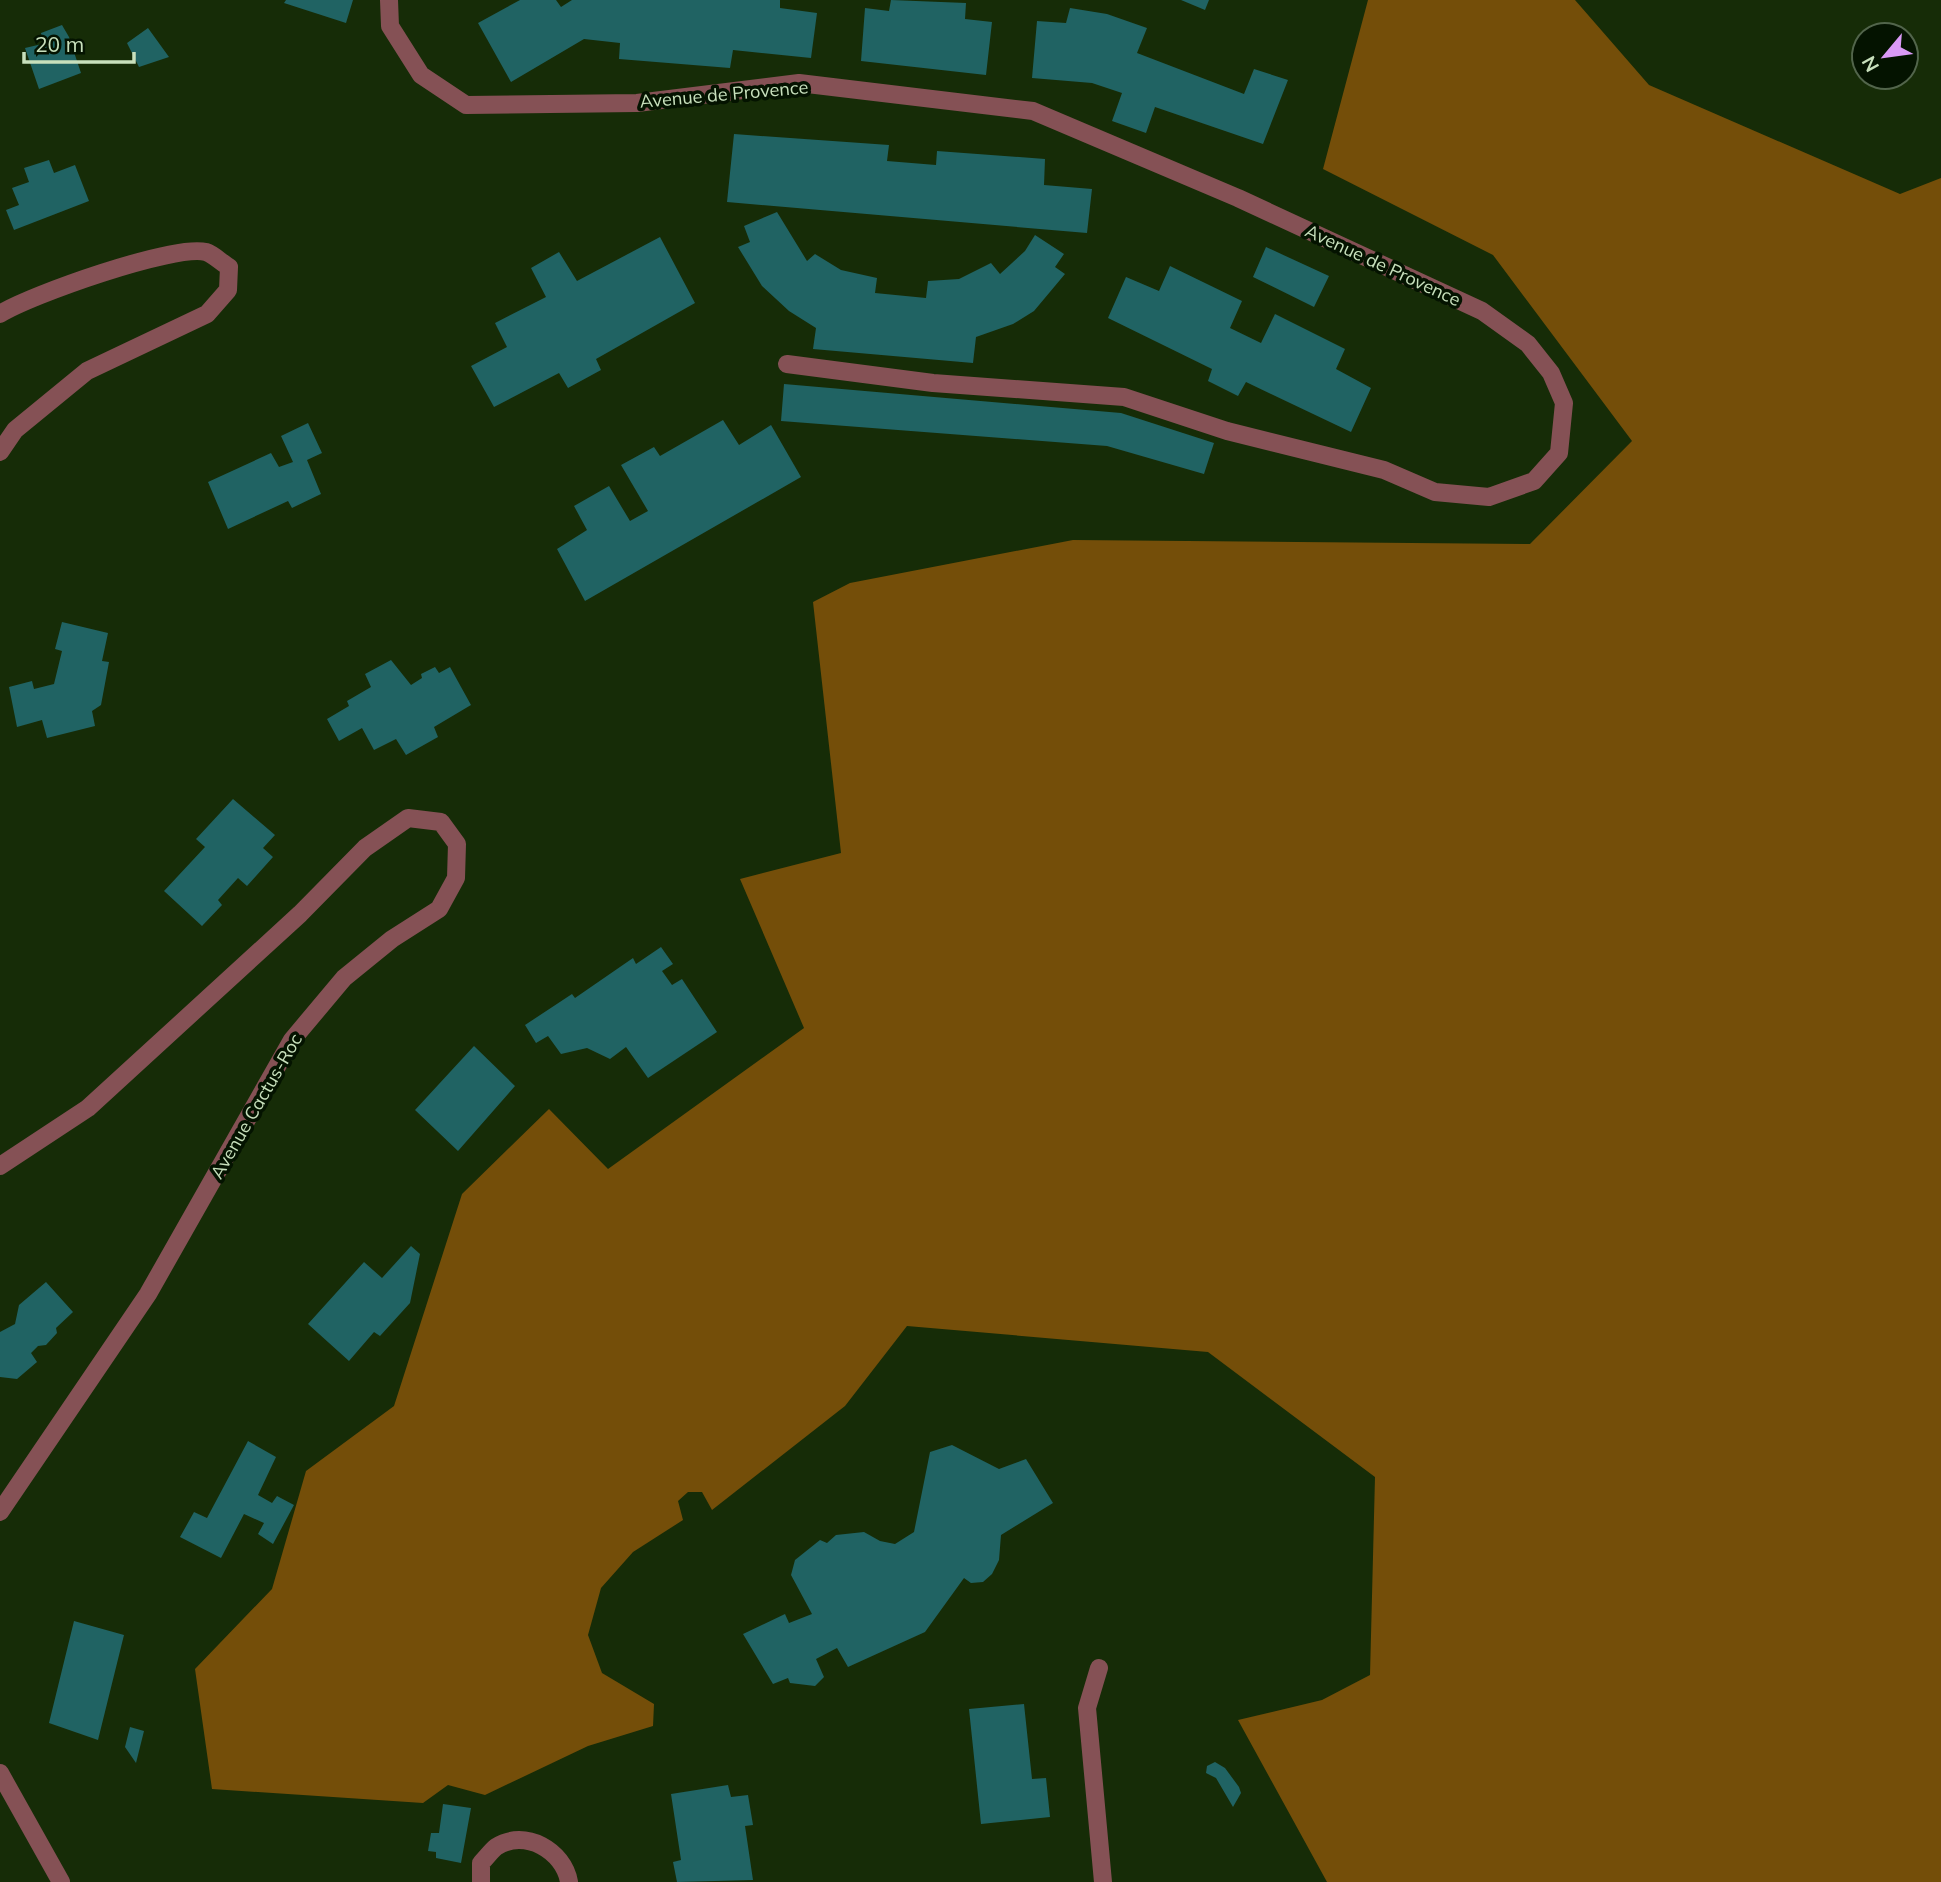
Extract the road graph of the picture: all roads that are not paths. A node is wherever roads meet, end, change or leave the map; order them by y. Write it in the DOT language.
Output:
graph roads {
  1 [pos="389,0"];
  2 [pos="0,314"];
  3 [pos="787,364"];
  4 [pos="0,452"];
  5 [pos="0,1166"];
  6 [pos="0,1512"];
  7 [pos="1099,1668"];
  8 [pos="0,1773"];
  9 [pos="61,1882"];
  10 [pos="481,1882"];
  11 [pos="569,1882"];
  12 [pos="1103,1882"];
  1 -- 3 [label="street, Avenue de Provence"];
  2 -- 4 [label="street"];
  5 -- 6 [label="street, Avenue Cactus-Roc"];
  7 -- 12 [label="street"];
  8 -- 9 [label="street"];
  10 -- 11 [label="street"];
}
